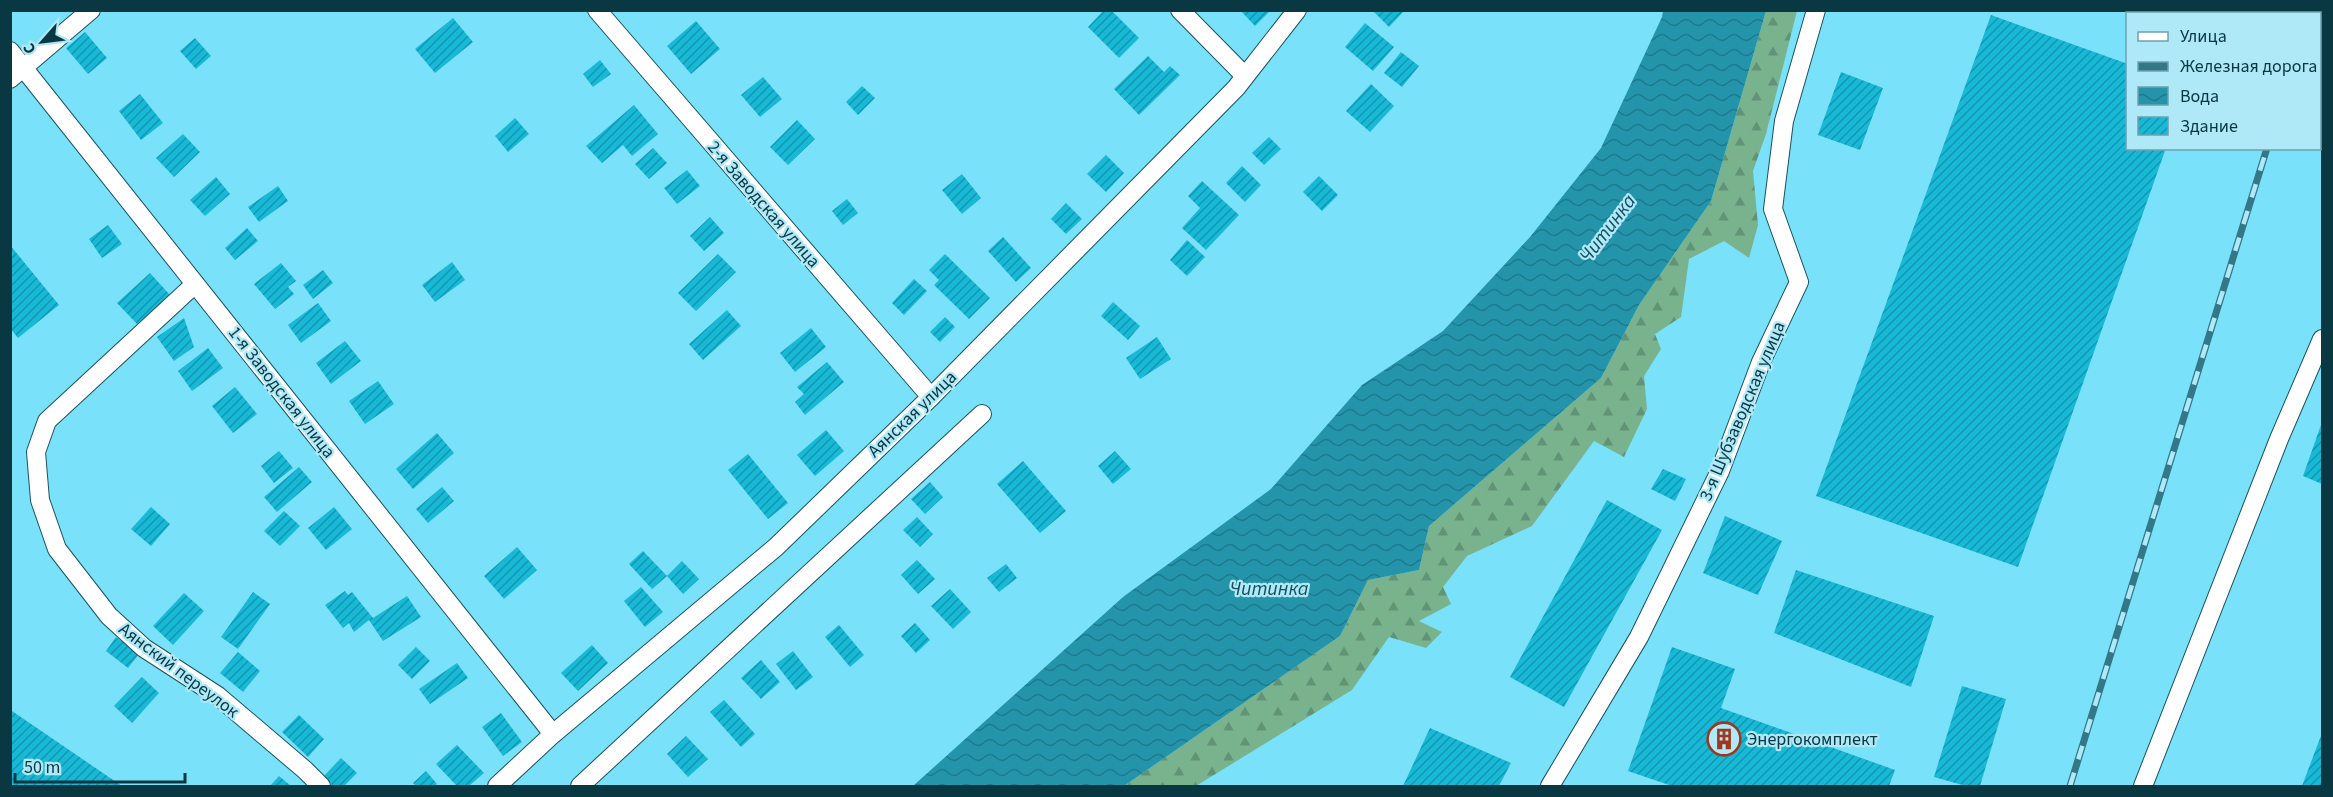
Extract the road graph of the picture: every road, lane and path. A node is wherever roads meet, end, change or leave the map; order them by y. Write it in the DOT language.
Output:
graph roads {
  1 [pos="91,10"];
  2 [pos="597,10"];
  3 [pos="1180,10"];
  4 [pos="1297,10"];
  5 [pos="1816,10"];
  6 [pos="10,51"];
  7 [pos="17,73"];
  8 [pos="1245,76"];
  9 [pos="195,284"];
  10 [pos="2322,339"];
  11 [pos="931,397"];
  12 [pos="982,414"];
  13 [pos="553,734"];
  14 [pos="321,786"];
  15 [pos="497,786"];
  16 [pos="583,786"];
  17 [pos="1550,786"];
  18 [pos="2143,786"];
  1 -- 7 [label="street"];
  2 -- 11 [label="street, 2-я Заводская улица"];
  3 -- 8 [label="street"];
  4 -- 8 [label="street, Аянская улица"];
  5 -- 17 [label="street, 3-я Шубзаводская улица"];
  6 -- 7 [label="street, 1-я Заводская улица"];
  7 -- 9 [label="street, 1-я Заводская улица"];
  8 -- 11 [label="street, Аянская улица"];
  9 -- 13 [label="street, 1-я Заводская улица"];
  9 -- 14 [label="street, Аянский переулок"];
  10 -- 18 [label="street"];
  11 -- 13 [label="street, Аянская улица"];
  12 -- 16 [label="street"];
  13 -- 15 [label="street, Аянская улица"];
}
